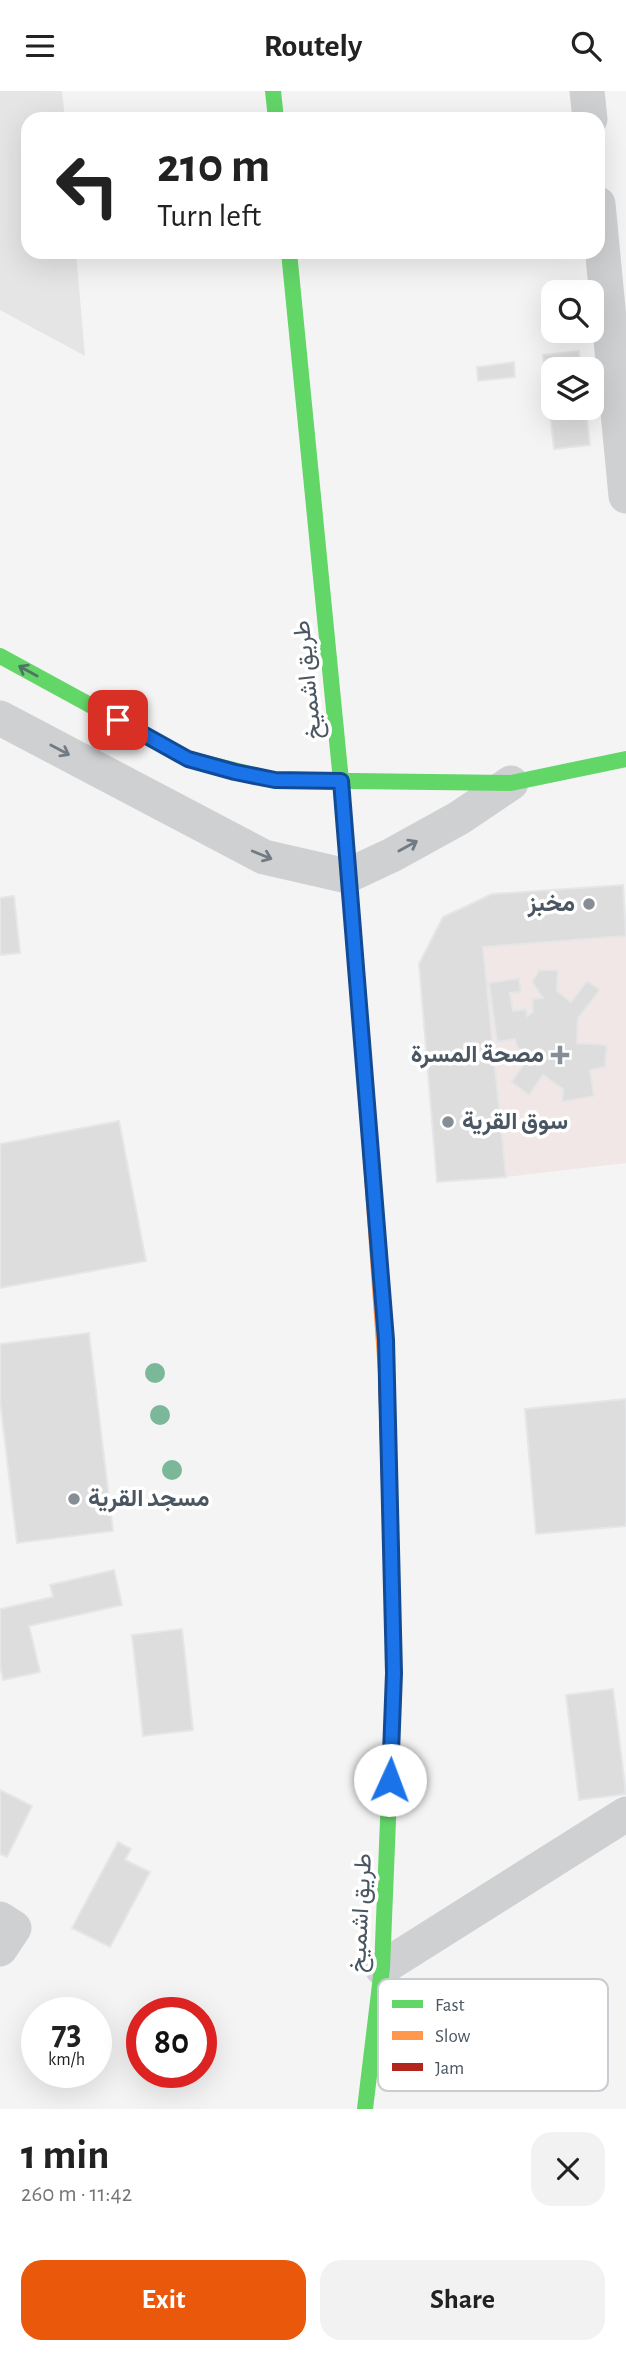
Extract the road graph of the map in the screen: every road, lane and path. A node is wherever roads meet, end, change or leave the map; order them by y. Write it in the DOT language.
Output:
graph roads {
  1 [pos="273,91"];
  2 [pos="587,91"];
  3 [pos="275,112"];
  4 [pos="589,112"];
  5 [pos="290,259"];
  6 [pos="605,259"];
  7 [pos="621,385"];
  8 [pos="626,496"];
  9 [pos="0,656"];
  10 [pos="0,718"];
  11 [pos="626,759"];
  12 [pos="341,781"];
  13 [pos="511,783"];
  14 [pos="347,876"];
  15 [pos="626,1814"];
  16 [pos="382,1968"];
  17 [pos="381,1979"];
  18 [pos="378,2001"];
  19 [pos="365,2109"];
  1 -- 3 [label="main road"];
  2 -- 4 [label="street"];
  5 -- 12 [label="main road, طريق اشميخ"];
  6 -- 7 [label="street"];
  7 -- 8 [label="street"];
  12 -- 9 [label="main road, one-way"];
  10 -- 14 [label="street, one-way"];
  11 -- 13 [label="main road"];
  12 -- 13 [label="main road"];
  12 -- 14 [label="main road, طريق اشميخ"];
  14 -- 13 [label="street, one-way"];
  14 -- 16 [label="main road, طريق اشميخ"];
  15 -- 16 [label="street"];
  16 -- 17 [label="main road, طريق اشميخ"];
  18 -- 19 [label="main road, طريق اشميخ"];
}
